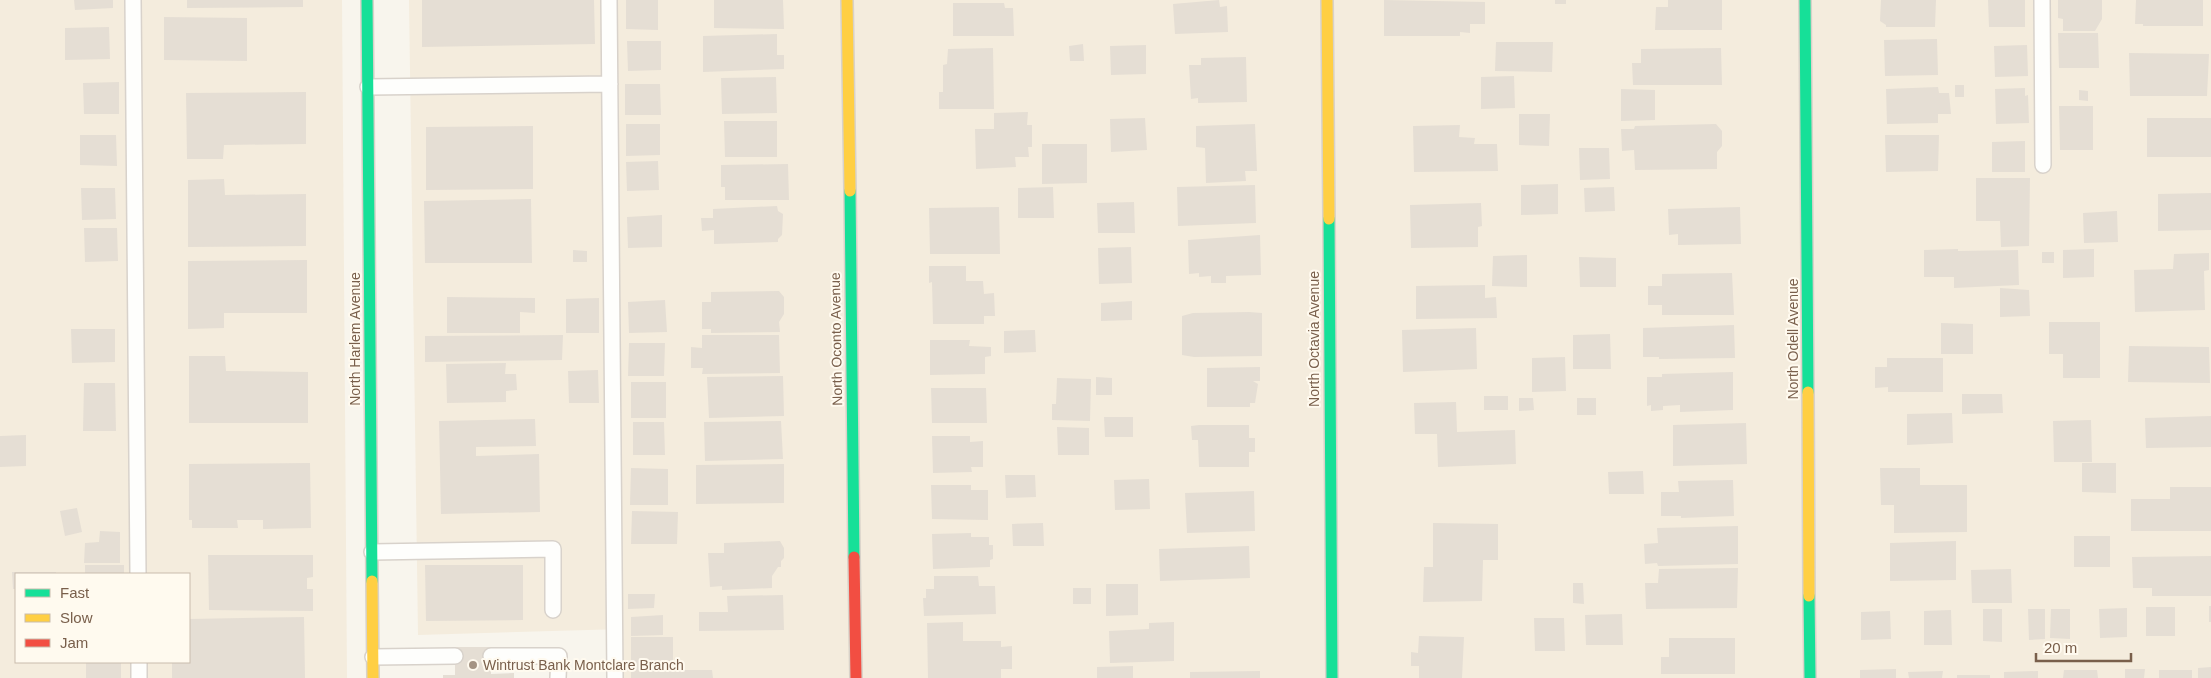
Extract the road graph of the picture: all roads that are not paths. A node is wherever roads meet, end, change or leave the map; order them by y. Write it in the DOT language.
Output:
graph roads {
  1 [pos="133,0"];
  2 [pos="367,0"];
  3 [pos="609,0"];
  4 [pos="847,0"];
  5 [pos="1327,0"];
  6 [pos="1805,0"];
  7 [pos="2042,0"];
  8 [pos="610,84"];
  9 [pos="368,87"];
  10 [pos="2042,165"];
  11 [pos="372,552"];
  12 [pos="138,573"];
  13 [pos="553,610"];
  14 [pos="455,656"];
  15 [pos="491,656"];
  16 [pos="372,657"];
  17 [pos="139,663"];
  18 [pos="139,678"];
  19 [pos="373,678"];
  20 [pos="558,678"];
  21 [pos="614,678"];
  22 [pos="856,678"];
  23 [pos="1332,678"];
  24 [pos="1810,678"];
  1 -- 12 [label="lane"];
  2 -- 9 [label="street, North Harlem Avenue"];
  3 -- 8 [label="lane"];
  4 -- 22 [label="street, North Oconto Avenue"];
  5 -- 23 [label="street, North Octavia Avenue"];
  6 -- 24 [label="street, North Odell Avenue"];
  7 -- 10 [label="lane"];
  8 -- 9 [label="lane"];
  8 -- 21 [label="lane"];
  9 -- 11 [label="street, North Harlem Avenue"];
  11 -- 13 [label="lane"];
  11 -- 16 [label="street, North Harlem Avenue"];
  14 -- 16 [label="lane"];
  15 -- 20 [label="lane"];
  16 -- 19 [label="street, North Harlem Avenue"];
  17 -- 18 [label="lane"];
}
